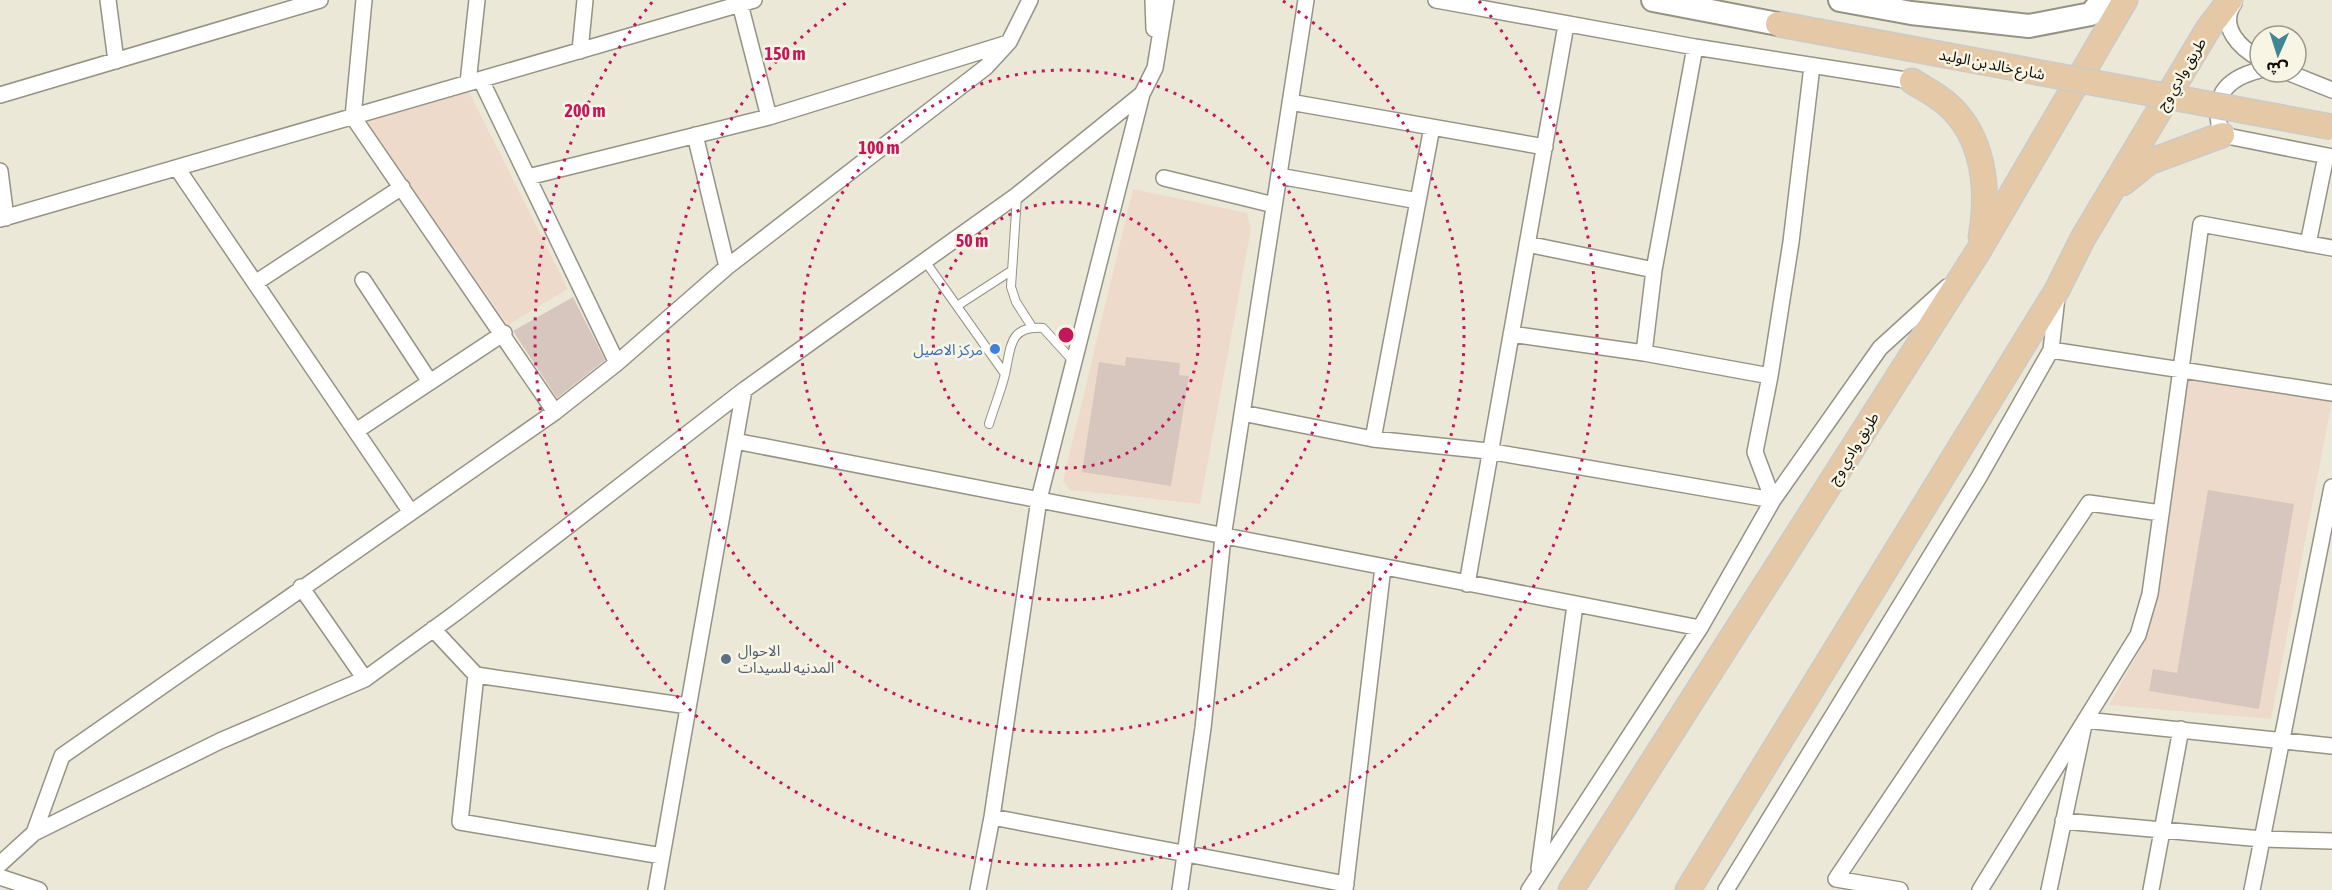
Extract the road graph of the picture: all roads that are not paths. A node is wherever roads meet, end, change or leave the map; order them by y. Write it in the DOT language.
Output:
graph roads {
  1 [pos="108,0"];
  2 [pos="320,0"];
  3 [pos="364,0"];
  4 [pos="477,0"];
  5 [pos="585,0"];
  6 [pos="1030,0"];
  7 [pos="1153,0"];
  8 [pos="1166,0"];
  9 [pos="1306,0"];
  10 [pos="1436,0"];
  11 [pos="1653,0"];
  12 [pos="1840,0"];
  13 [pos="2102,0"];
  14 [pos="2125,0"];
  15 [pos="2230,0"];
  16 [pos="2236,0"];
  17 [pos="747,2"];
  18 [pos="289,4"];
  19 [pos="1912,7"];
  20 [pos="1778,24"];
  21 [pos="1566,25"];
  22 [pos="1010,42"];
  23 [pos="1695,47"];
  24 [pos="580,51"];
  25 [pos="2248,53"];
  26 [pos="116,61"];
  27 [pos="1812,66"];
  28 [pos="1155,68"];
  29 [pos="2248,75"];
  30 [pos="2308,80"];
  31 [pos="1912,81"];
  32 [pos="474,82"];
  33 [pos="2332,90"];
  34 [pos="1142,94"];
  35 [pos="0,95"];
  36 [pos="1290,102"];
  37 [pos="353,117"];
  38 [pos="769,117"];
  39 [pos="1432,127"];
  40 [pos="2332,128"];
  41 [pos="695,135"];
  42 [pos="2222,135"];
  43 [pos="1545,147"];
  44 [pos="2329,156"];
  45 [pos="177,168"];
  46 [pos="0,171"];
  47 [pos="1279,176"];
  48 [pos="528,177"];
  49 [pos="1164,178"];
  50 [pos="402,187"];
  51 [pos="1017,195"];
  52 [pos="1418,201"];
  53 [pos="1274,206"];
  54 [pos="3,218"];
  55 [pos="2083,238"];
  56 [pos="1527,244"];
  57 [pos="2308,244"];
  58 [pos="2332,248"];
  59 [pos="1973,259"];
  60 [pos="925,261"];
  61 [pos="727,267"];
  62 [pos="1011,270"];
  63 [pos="1654,270"];
  64 [pos="363,280"];
  65 [pos="255,283"];
  66 [pos="2057,290"];
  67 [pos="957,306"];
  68 [pos="1032,327"];
  69 [pos="504,333"];
  70 [pos="1511,334"];
  71 [pos="2051,350"];
  72 [pos="1644,352"];
  73 [pos="1073,362"];
  74 [pos="617,363"];
  75 [pos="2181,370"];
  76 [pos="1005,374"];
  77 [pos="1770,376"];
  78 [pos="430,382"];
  79 [pos="744,390"];
  80 [pos="2332,393"];
  81 [pos="555,412"];
  82 [pos="1242,413"];
  83 [pos="989,423"];
  84 [pos="356,431"];
  85 [pos="1373,439"];
  86 [pos="735,441"];
  87 [pos="1488,451"];
  88 [pos="2332,487"];
  89 [pos="1039,499"];
  90 [pos="1773,500"];
  91 [pos="410,511"];
  92 [pos="2161,513"];
  93 [pos="1223,537"];
  94 [pos="1383,567"];
  95 [pos="1467,584"];
  96 [pos="301,587"];
  97 [pos="1575,605"];
  98 [pos="1700,628"];
  99 [pos="433,629"];
  100 [pos="476,675"];
  101 [pos="365,679"];
  102 [pos="688,706"];
  103 [pos="2085,720"];
  104 [pos="2181,729"];
  105 [pos="2280,739"];
  106 [pos="2332,746"];
  107 [pos="992,817"];
  108 [pos="2063,821"];
  109 [pos="2162,830"];
  110 [pos="34,833"];
  111 [pos="2262,839"];
  112 [pos="2332,841"];
  113 [pos="1600,845"];
  114 [pos="1185,854"];
  115 [pos="662,856"];
  116 [pos="0,864"];
  117 [pos="1538,875"];
  118 [pos="0,877"];
  119 [pos="1346,887"];
  120 [pos="39,890"];
  121 [pos="656,890"];
  122 [pos="978,890"];
  123 [pos="1180,890"];
  124 [pos="1529,890"];
  125 [pos="1570,890"];
  126 [pos="1580,890"];
  127 [pos="1688,890"];
  128 [pos="1726,890"];
  129 [pos="1900,890"];
  130 [pos="1980,890"];
  131 [pos="2049,890"];
  132 [pos="2151,890"];
  133 [pos="2252,890"];
  1 -- 26 [label="street"];
  2 -- 18 [label="street"];
  3 -- 37 [label="street"];
  4 -- 32 [label="street"];
  5 -- 24 [label="street"];
  6 -- 22 [label="street"];
  7 -- 28 [label="street"];
  8 -- 28 [label="street"];
  9 -- 36 [label="street"];
  10 -- 21 [label="street"];
  11 -- 20 [label="street, شارع خالد بن الوليد"];
  12 -- 19 [label="street"];
  13 -- 19 [label="street"];
  14 -- 59 [label="main road, طريق وادي وج"];
  15 -- 55 [label="main road, طريق وادي وج"];
  16 -- 25 [label="street"];
  17 -- 24 [label="street"];
  17 -- 38 [label="street"];
  18 -- 26 [label="street"];
  20 -- 40 [label="main road, شارع خالد بن الوليد, bridge"];
  21 -- 23 [label="street"];
  21 -- 43 [label="street"];
  22 -- 38 [label="street"];
  22 -- 61 [label="street"];
  23 -- 27 [label="street"];
  23 -- 63 [label="street"];
  24 -- 32 [label="street"];
  26 -- 35 [label="street"];
  27 -- 31 [label="street"];
  27 -- 77 [label="street"];
  28 -- 34 [label="street"];
  29 -- 42 [label="street"];
  30 -- 33 [label="street"];
  31 -- 59 [label="main road"];
  32 -- 37 [label="street"];
  32 -- 48 [label="street"];
  34 -- 51 [label="street"];
  34 -- 73 [label="street"];
  36 -- 39 [label="street"];
  36 -- 47 [label="street"];
  37 -- 45 [label="street"];
  37 -- 50 [label="street"];
  38 -- 41 [label="street"];
  39 -- 43 [label="street"];
  39 -- 52 [label="street"];
  41 -- 48 [label="street"];
  41 -- 61 [label="street"];
  42 -- 44 [label="street"];
  42 -- 55 [label="main road"];
  43 -- 56 [label="street"];
  44 -- 57 [label="street"];
  45 -- 54 [label="street"];
  45 -- 65 [label="street"];
  46 -- 54 [label="street"];
  47 -- 52 [label="street"];
  47 -- 53 [label="street"];
  48 -- 74 [label="street"];
  49 -- 53 [label="street"];
  50 -- 65 [label="street"];
  50 -- 69 [label="street"];
  51 -- 60 [label="street"];
  51 -- 62 [label="lane"];
  52 -- 85 [label="street"];
  53 -- 82 [label="street"];
  55 -- 66 [label="main road, طريق وادي وج"];
  56 -- 63 [label="street"];
  56 -- 70 [label="street"];
  57 -- 58 [label="street"];
  57 -- 75 [label="street"];
  59 -- 90 [label="street"];
  59 -- 113 [label="main road, طريق وادي وج"];
  60 -- 67 [label="lane"];
  60 -- 79 [label="street"];
  61 -- 74 [label="street"];
  62 -- 67 [label="lane"];
  62 -- 68 [label="lane"];
  63 -- 72 [label="street"];
  64 -- 78 [label="street"];
  65 -- 84 [label="street"];
  66 -- 71 [label="street"];
  66 -- 127 [label="main road, طريق وادي وج"];
  67 -- 76 [label="lane"];
  68 -- 73 [label="lane"];
  68 -- 76 [label="lane"];
  69 -- 78 [label="street"];
  69 -- 81 [label="street"];
  70 -- 72 [label="street"];
  70 -- 87 [label="street"];
  71 -- 75 [label="street"];
  71 -- 128 [label="street"];
  72 -- 77 [label="street"];
  73 -- 89 [label="street"];
  74 -- 81 [label="street"];
  75 -- 80 [label="street"];
  75 -- 92 [label="street"];
  76 -- 83 [label="lane"];
  77 -- 90 [label="street"];
  78 -- 84 [label="street"];
  79 -- 86 [label="street"];
  79 -- 99 [label="street"];
  81 -- 91 [label="street"];
  82 -- 85 [label="street"];
  82 -- 93 [label="street"];
  84 -- 91 [label="street"];
  85 -- 87 [label="street"];
  86 -- 89 [label="street"];
  86 -- 102 [label="street"];
  87 -- 90 [label="street"];
  87 -- 95 [label="street"];
  88 -- 105 [label="street"];
  89 -- 93 [label="street"];
  89 -- 107 [label="street"];
  90 -- 98 [label="street"];
  91 -- 96 [label="street"];
  92 -- 103 [label="street"];
  92 -- 129 [label="street"];
  93 -- 94 [label="street"];
  93 -- 114 [label="street"];
  94 -- 95 [label="street"];
  94 -- 119 [label="street"];
  95 -- 97 [label="street"];
  96 -- 101 [label="street"];
  96 -- 110 [label="street"];
  97 -- 98 [label="street"];
  97 -- 117 [label="street"];
  98 -- 117 [label="street"];
  99 -- 100 [label="street"];
  99 -- 101 [label="street"];
  100 -- 102 [label="street"];
  100 -- 115 [label="street"];
  101 -- 110 [label="street"];
  102 -- 115 [label="street"];
  103 -- 104 [label="street"];
  103 -- 108 [label="street"];
  103 -- 130 [label="street"];
  104 -- 105 [label="street"];
  104 -- 109 [label="street"];
  105 -- 106 [label="street"];
  105 -- 111 [label="street"];
  107 -- 114 [label="street"];
  107 -- 122 [label="street"];
  108 -- 109 [label="street"];
  108 -- 131 [label="street"];
  109 -- 111 [label="street"];
  109 -- 132 [label="street"];
  110 -- 116 [label="street"];
  111 -- 112 [label="street"];
  111 -- 133 [label="street"];
  113 -- 125 [label="main road, طريق وادي وج"];
  113 -- 126 [label="main road"];
  114 -- 119 [label="street"];
  114 -- 123 [label="street"];
  115 -- 121 [label="street"];
  117 -- 124 [label="street"];
  118 -- 120 [label="street"];
}
